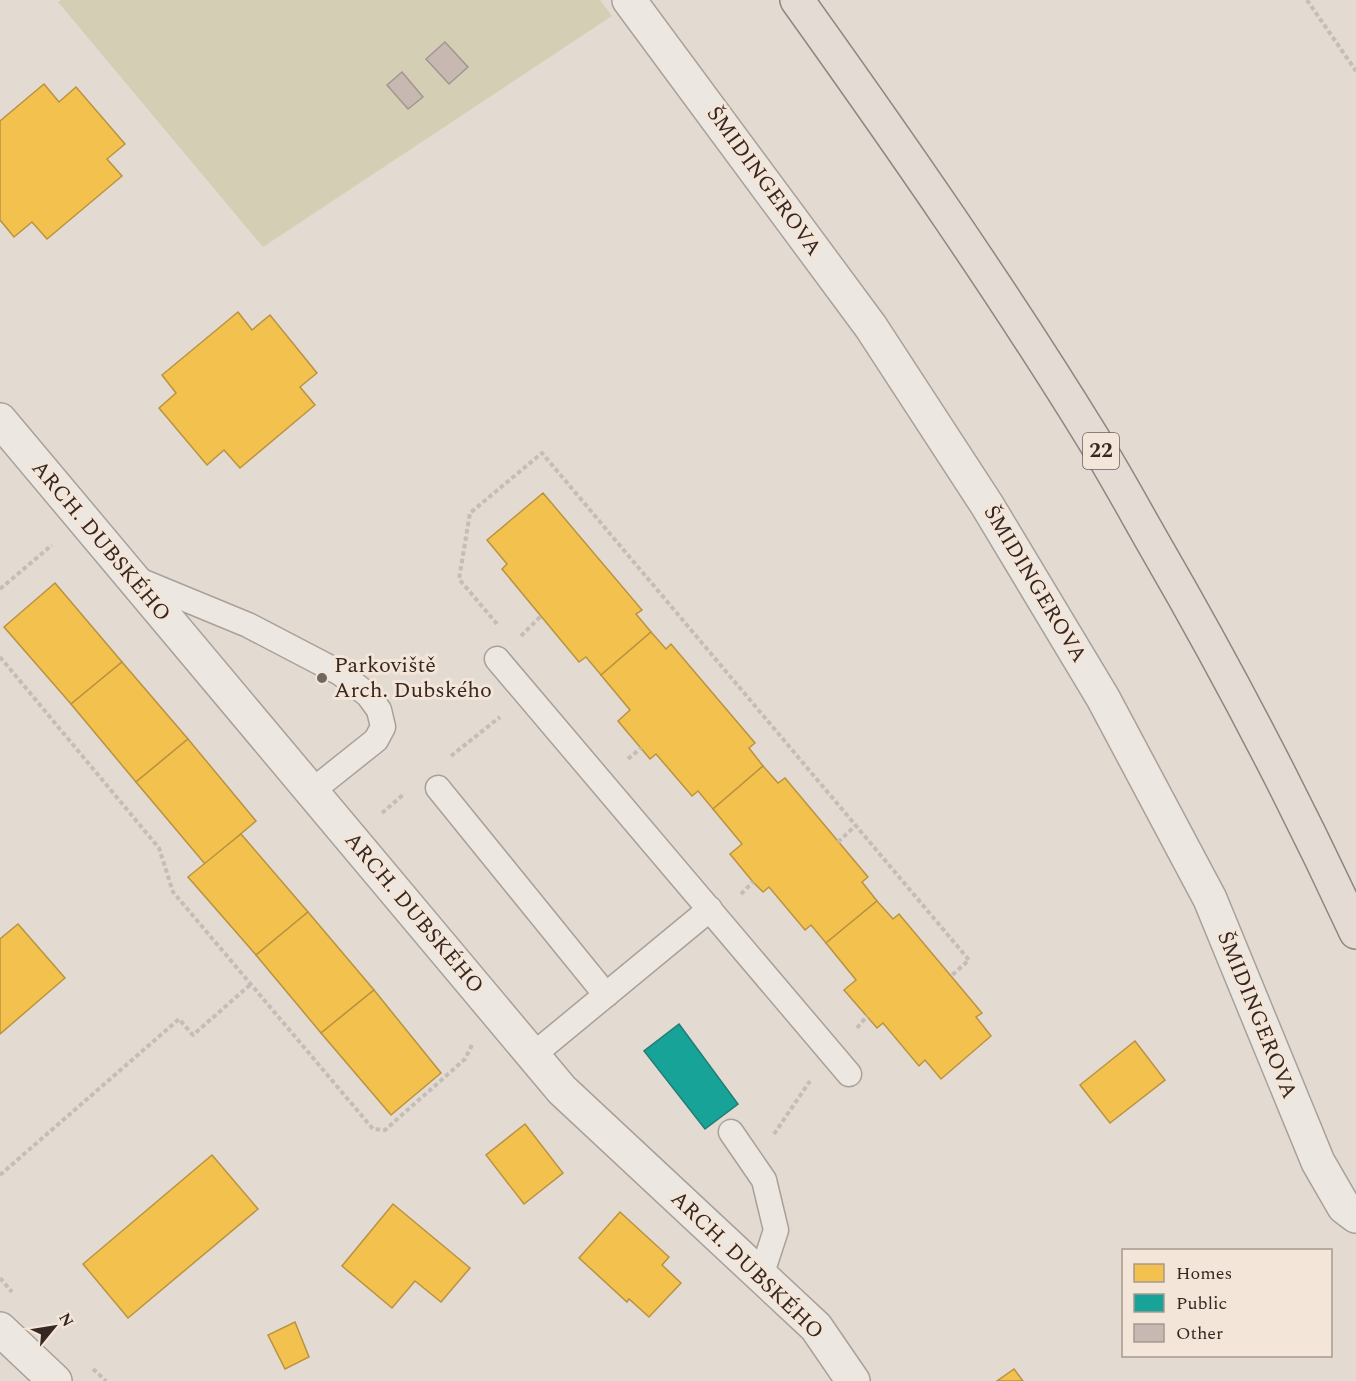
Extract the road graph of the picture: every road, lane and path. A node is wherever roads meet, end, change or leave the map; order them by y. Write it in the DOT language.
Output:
graph roads {
  1 [pos="630,0"];
  2 [pos="796,0"];
  3 [pos="1306,0"];
  4 [pos="1356,71"];
  5 [pos="0,420"];
  6 [pos="56,542"];
  7 [pos="132,577"];
  8 [pos="0,589"];
  9 [pos="542,616"];
  10 [pos="500,628"];
  11 [pos="505,652"];
  12 [pos="0,657"];
  13 [pos="438,788"];
  14 [pos="312,791"];
  15 [pos="855,826"];
  16 [pos="837,842"];
  17 [pos="710,909"];
  18 [pos="1356,932"];
  19 [pos="951,976"];
  20 [pos="251,984"];
  21 [pos="606,995"];
  22 [pos="475,1039"];
  23 [pos="831,1053"];
  24 [pos="533,1055"];
  25 [pos="849,1074"];
  26 [pos="731,1132"];
  27 [pos="753,1165"];
  28 [pos="0,1175"];
  29 [pos="1356,1216"];
  30 [pos="761,1276"];
  31 [pos="0,1329"];
  32 [pos="55,1381"];
  33 [pos="853,1381"];
  1 -- 29 [label="street, ŠMIDINGEROVA"];
  2 -- 18 [label="main road, 22"];
  3 -- 4 [label="path"];
  5 -- 7 [label="street, ARCH. DUBSKÉHO"];
  6 -- 8 [label="path"];
  7 -- 14 [label="street, ARCH. DUBSKÉHO"];
  7 -- 14 [label="lane"];
  9 -- 11 [label="path"];
  10 -- 15 [label="path"];
  11 -- 17 [label="lane"];
  12 -- 20 [label="path"];
  13 -- 21 [label="lane"];
  14 -- 24 [label="street, ARCH. DUBSKÉHO"];
  15 -- 16 [label="path"];
  15 -- 19 [label="path"];
  17 -- 21 [label="lane"];
  17 -- 23 [label="lane"];
  20 -- 22 [label="path"];
  20 -- 28 [label="path"];
  21 -- 24 [label="lane"];
  23 -- 25 [label="lane"];
  23 -- 27 [label="path"];
  24 -- 30 [label="street, ARCH. DUBSKÉHO"];
  26 -- 27 [label="lane"];
  27 -- 30 [label="lane"];
  30 -- 33 [label="street, ARCH. DUBSKÉHO"];
  31 -- 32 [label="street"];
}
